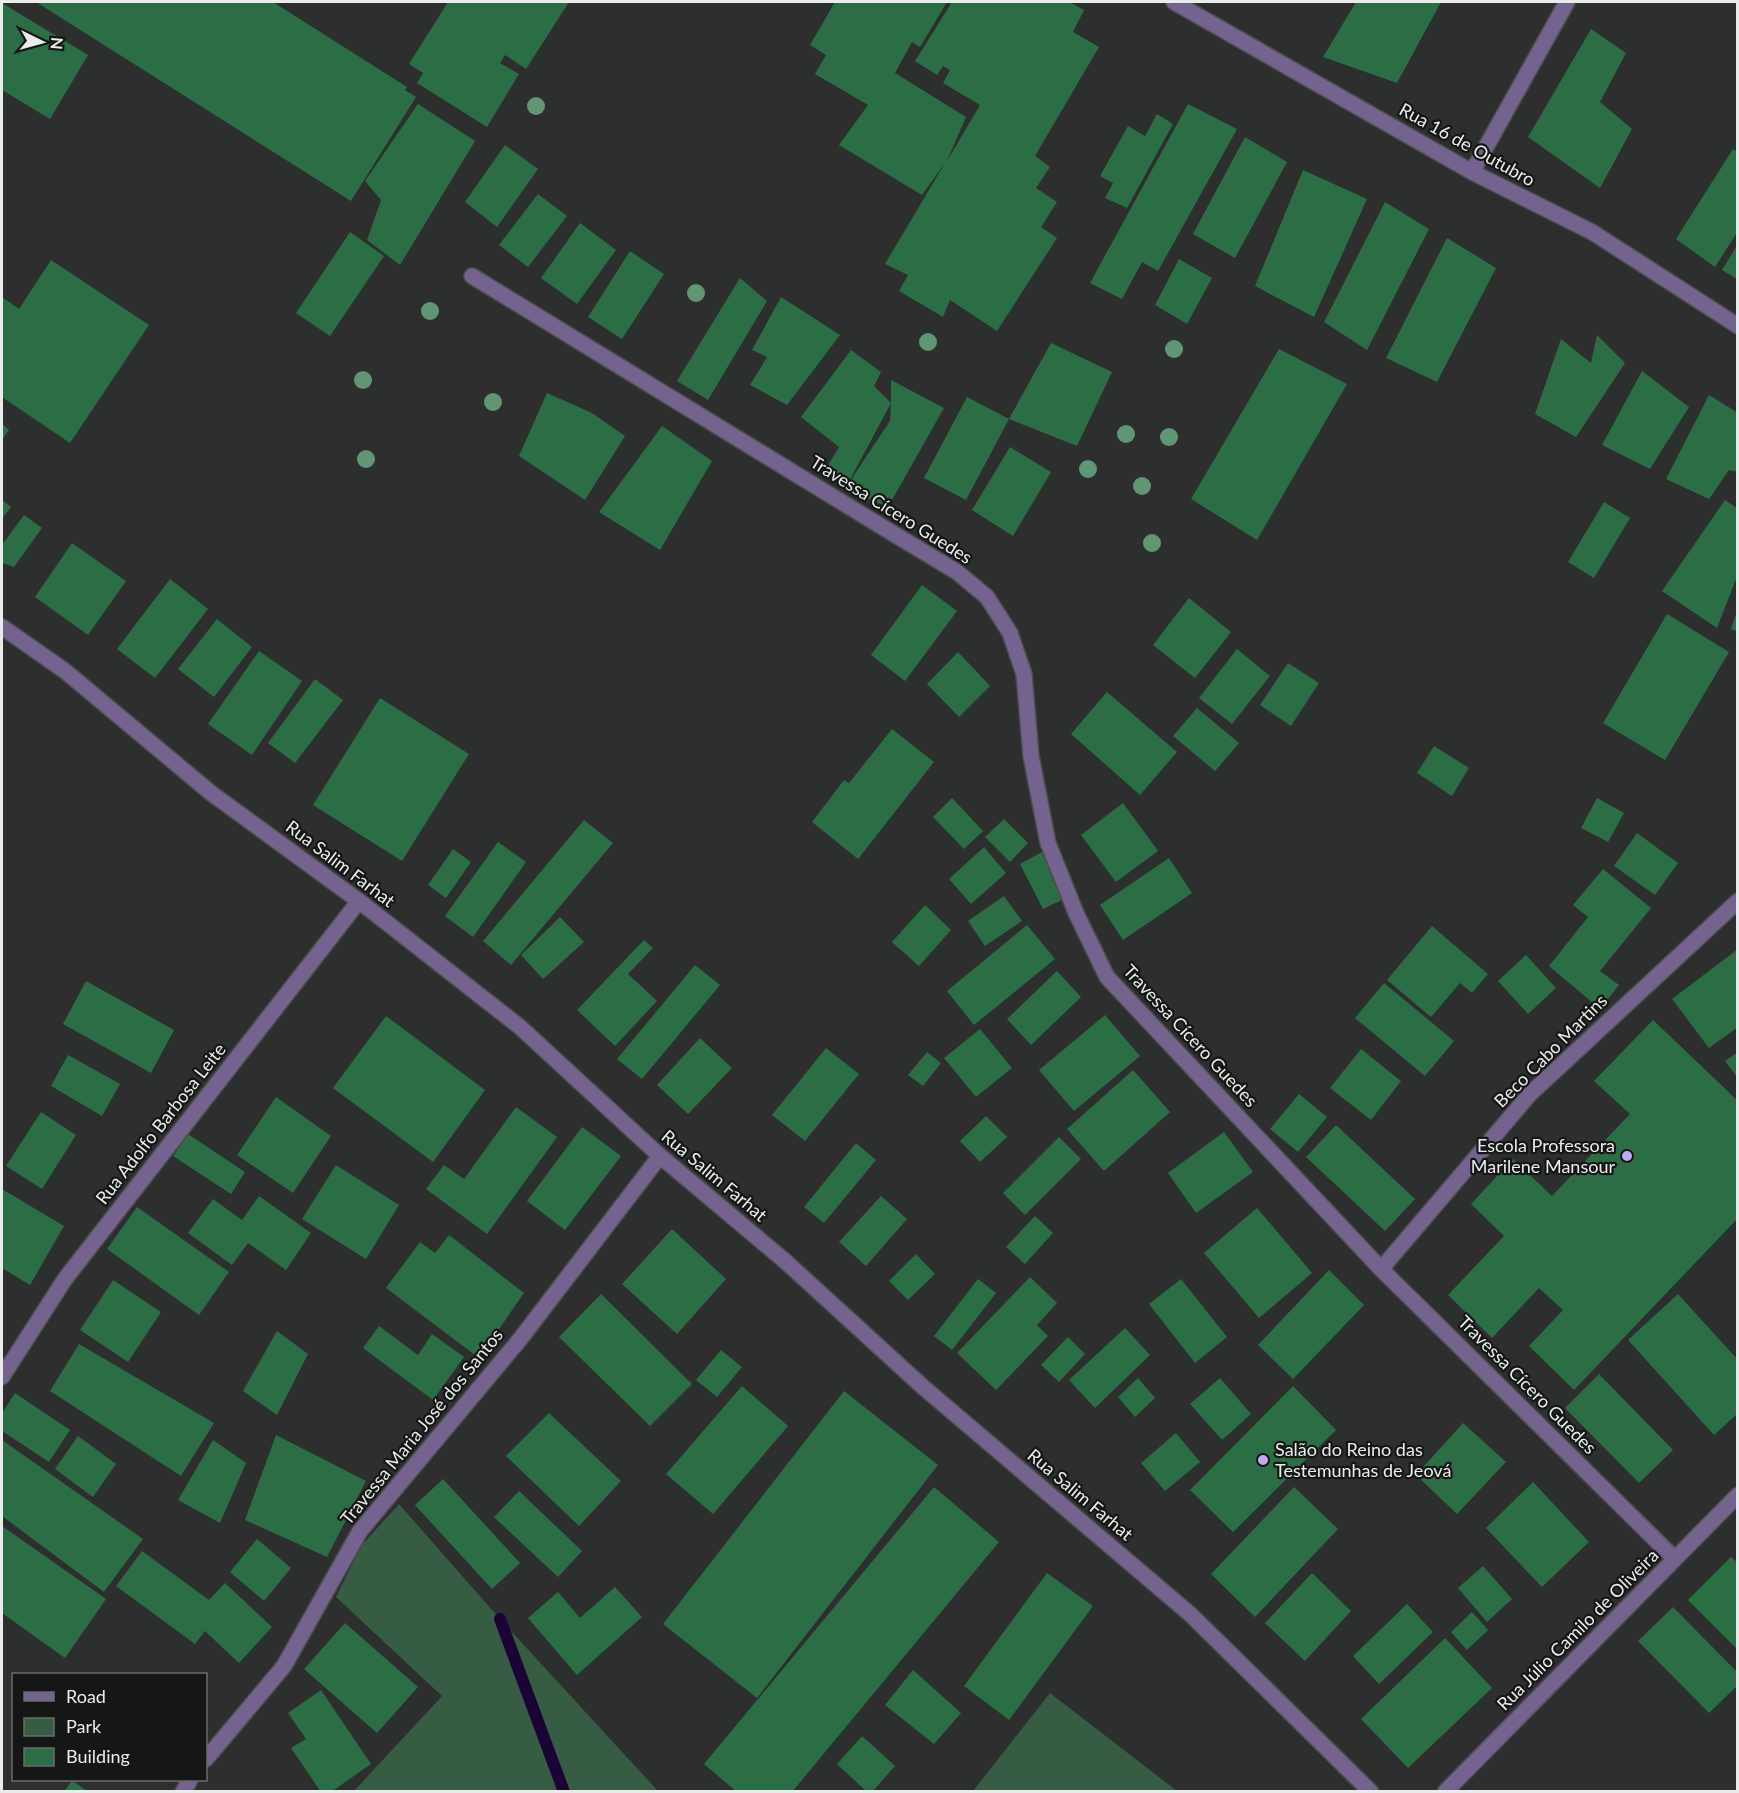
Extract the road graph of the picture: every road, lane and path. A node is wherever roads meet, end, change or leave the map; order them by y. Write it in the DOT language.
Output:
graph roads {
  1 [pos="1174,2"];
  2 [pos="1567,2"];
  3 [pos="1472,172"];
  4 [pos="472,276"];
  5 [pos="1737,327"];
  6 [pos="2,627"];
  7 [pos="1737,900"];
  8 [pos="359,901"];
  9 [pos="660,1156"];
  10 [pos="1381,1269"];
  11 [pos="2,1377"];
  12 [pos="1737,1495"];
  13 [pos="1676,1559"];
  14 [pos="207,1758"];
  15 [pos="1371,1791"];
  16 [pos="1445,1791"];
  1 -- 3 [label="street, Rua 16 de Outubro"];
  2 -- 3 [label="street"];
  3 -- 5 [label="street, Rua 16 de Outubro"];
  4 -- 10 [label="street, Travessa Cícero Guedes"];
  6 -- 8 [label="street, Rua Salim Farhat"];
  7 -- 10 [label="street, Beco Cabo Martins"];
  8 -- 9 [label="street, Rua Salim Farhat"];
  8 -- 11 [label="street, Rua Adolfo Barbosa Leite"];
  9 -- 14 [label="street, Travessa Maria José dos Santos"];
  9 -- 15 [label="street, Rua Salim Farhat"];
  10 -- 13 [label="street, Travessa Cícero Guedes"];
  12 -- 13 [label="street, Rua Júlio Camilo de Oliveira"];
  13 -- 16 [label="street, Rua Júlio Camilo de Oliveira"];
}
